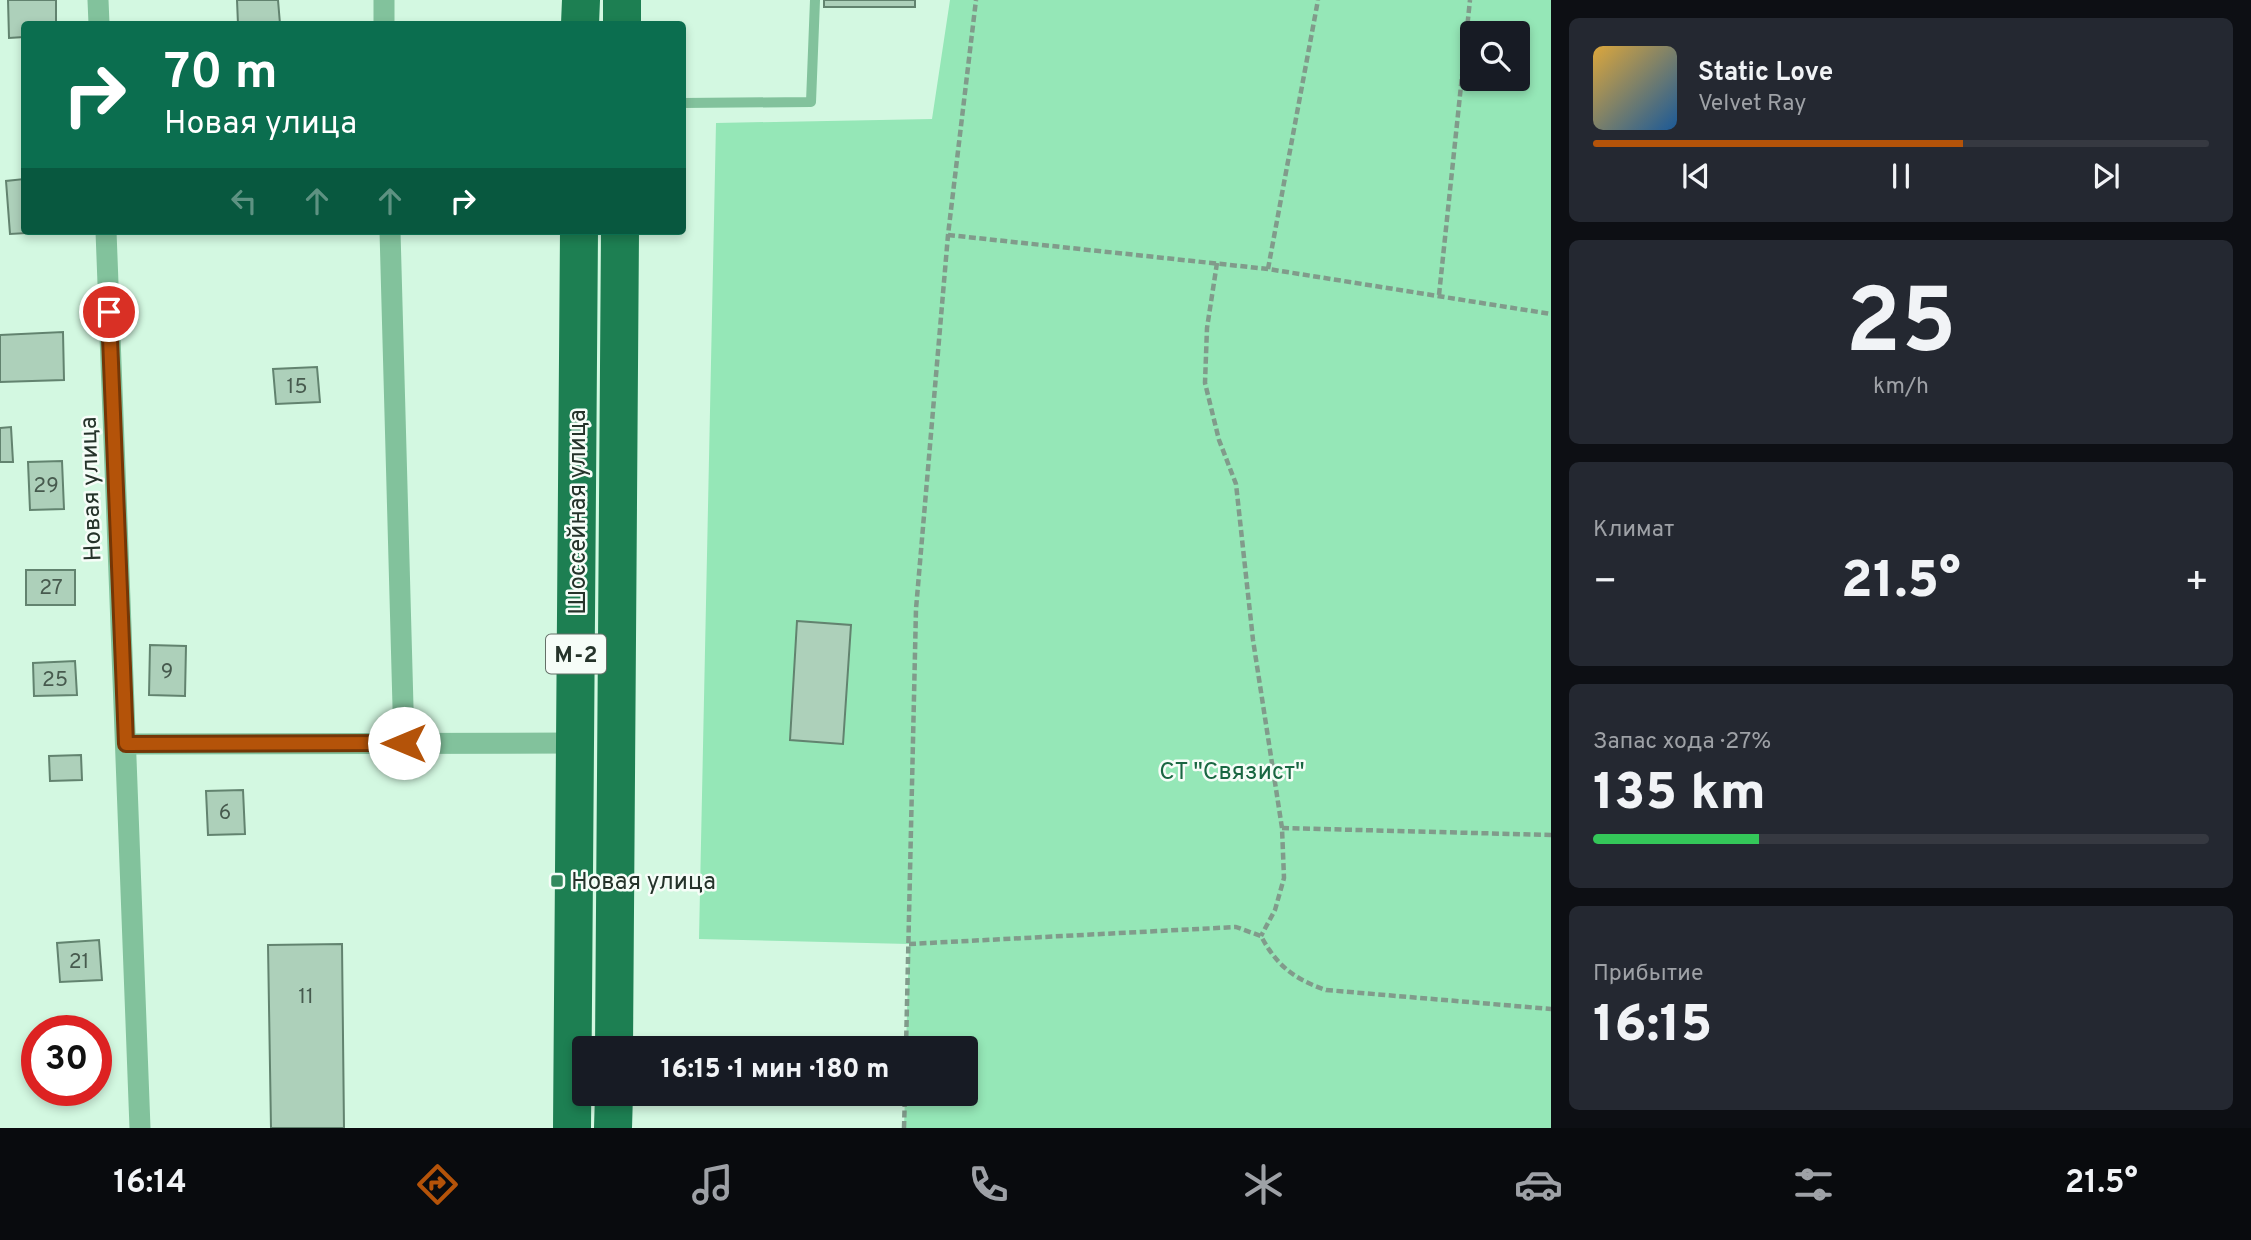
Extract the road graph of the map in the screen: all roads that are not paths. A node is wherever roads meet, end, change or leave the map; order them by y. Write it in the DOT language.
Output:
graph roads {
  1 [pos="98,0"];
  2 [pos="384,0"];
  3 [pos="580,0"];
  4 [pos="622,0"];
  5 [pos="815,0"];
  6 [pos="99,21"];
  7 [pos="384,21"];
  8 [pos="580,21"];
  9 [pos="622,21"];
  10 [pos="686,103"];
  11 [pos="106,235"];
  12 [pos="390,235"];
  13 [pos="579,235"];
  14 [pos="620,235"];
  15 [pos="404,743"];
  16 [pos="575,743"];
  17 [pos="126,744"];
  18 [pos="614,1036"];
  19 [pos="614,1106"];
  20 [pos="140,1128"];
  21 [pos="572,1128"];
  22 [pos="613,1128"];
  1 -- 6 [label="street"];
  2 -- 7 [label="street"];
  3 -- 8 [label="highway"];
  4 -- 9 [label="highway"];
  5 -- 10 [label="lane"];
  11 -- 17 [label="street, Новая улица"];
  12 -- 15 [label="street"];
  13 -- 16 [label="highway, Шоссейная улица / М-2"];
  14 -- 18 [label="highway, Шоссейная улица / М-2"];
  15 -- 16 [label="street"];
  15 -- 17 [label="street"];
  16 -- 21 [label="highway, Шоссейная улица / М-2"];
  17 -- 20 [label="street, Новая улица"];
  19 -- 22 [label="highway"];
}
